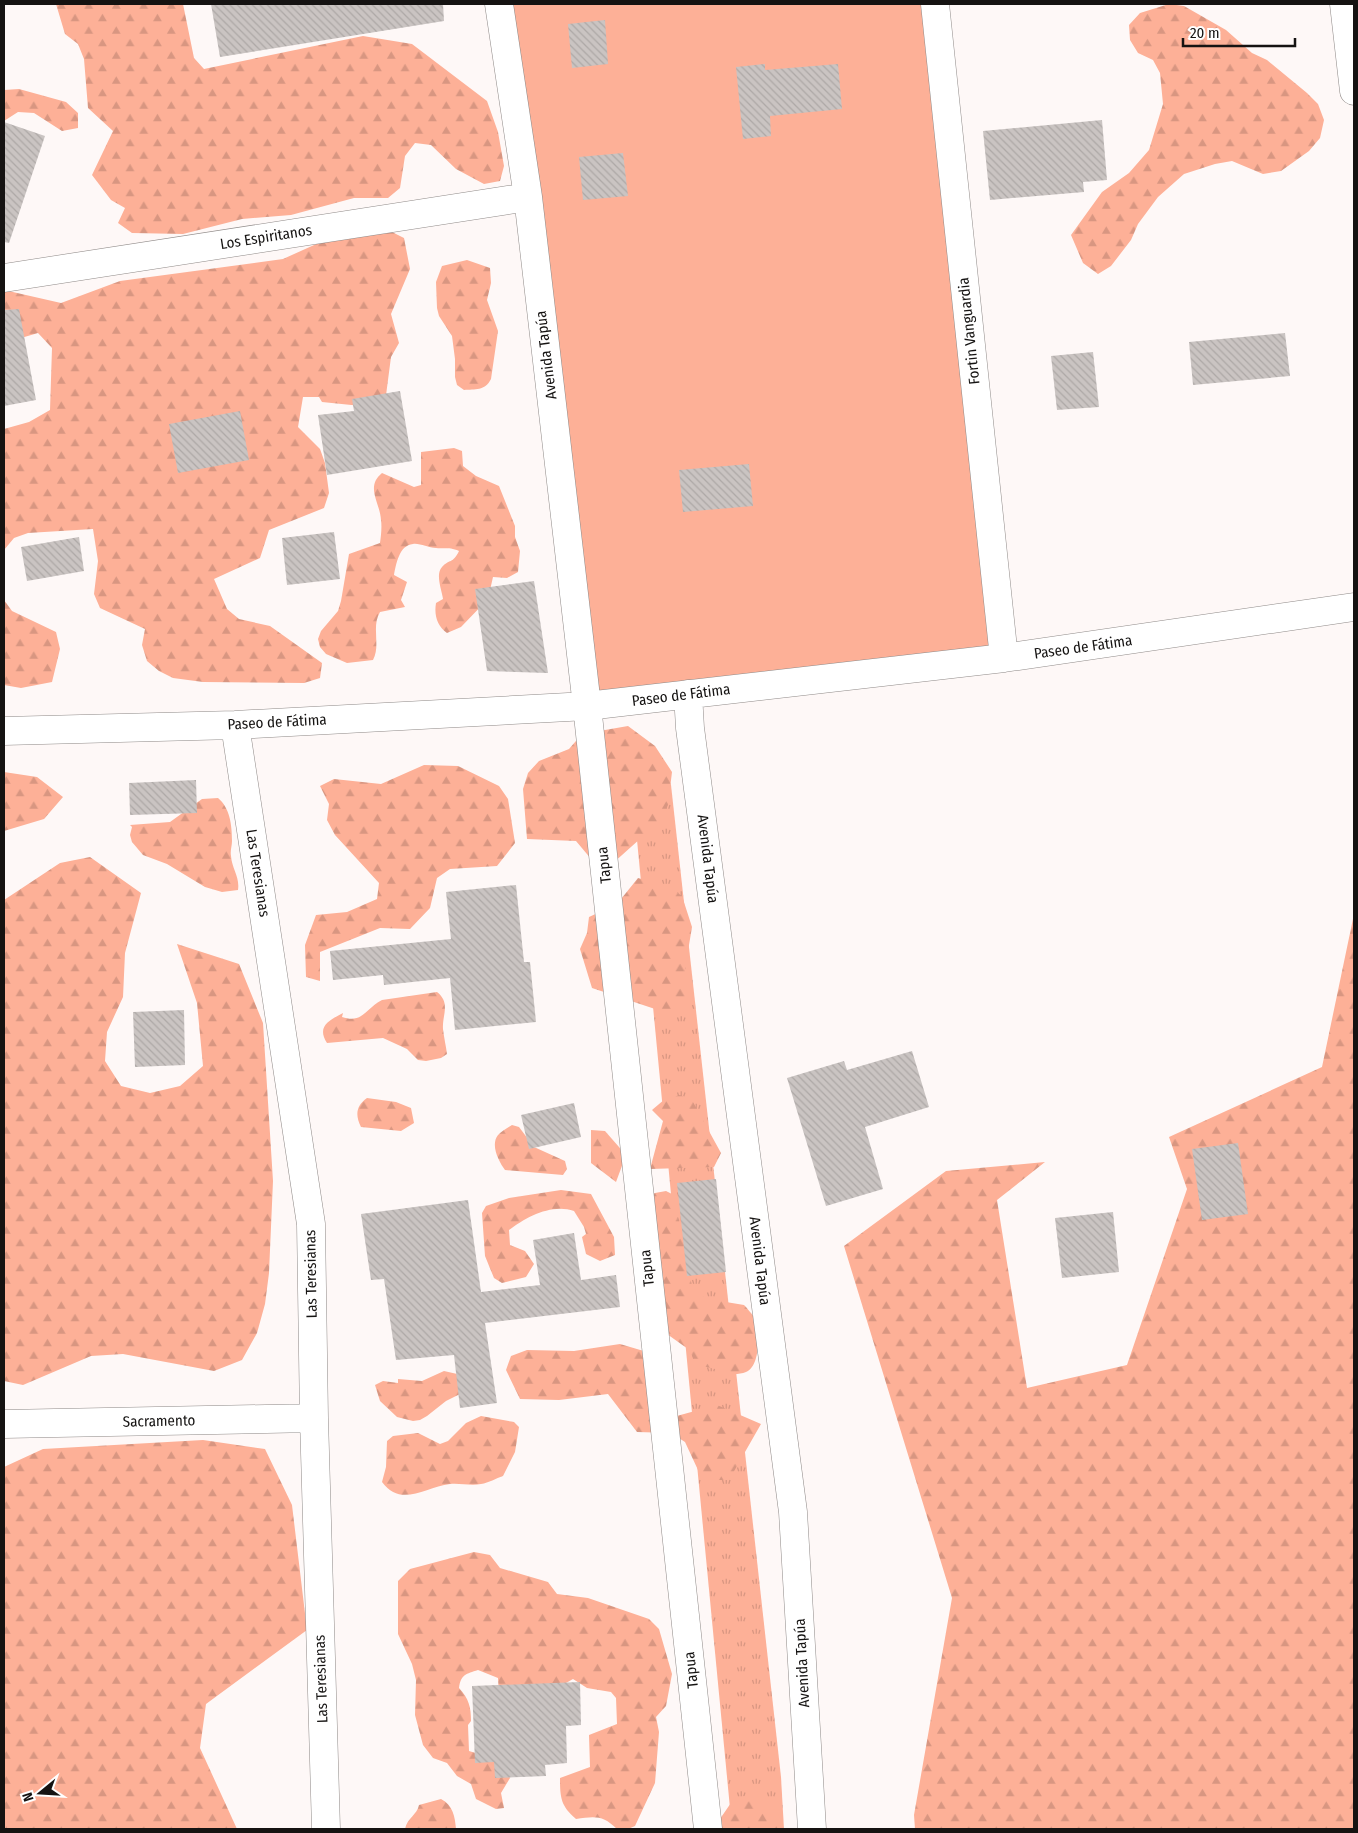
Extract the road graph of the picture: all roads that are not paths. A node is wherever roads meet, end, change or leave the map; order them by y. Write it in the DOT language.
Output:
graph roads {
  1 [pos="499,4"];
  2 [pos="935,4"];
  3 [pos="1344,4"];
  4 [pos="1351,32"];
  5 [pos="1354,91"];
  6 [pos="528,197"];
  7 [pos="4,278"];
  8 [pos="1354,608"];
  9 [pos="1004,658"];
  10 [pos="688,694"];
  11 [pos="586,706"];
  12 [pos="235,725"];
  13 [pos="4,730"];
  14 [pos="314,1418"];
  15 [pos="4,1424"];
  16 [pos="326,1829"];
  17 [pos="708,1829"];
  18 [pos="812,1829"];
  1 -- 6 [label="street, Avenida Tapúa"];
  2 -- 9 [label="street, Fortin Vanguardia"];
  3 -- 4 [label="street"];
  4 -- 5 [label="street"];
  6 -- 7 [label="street, Los Espiritanos"];
  6 -- 11 [label="street, Avenida Tapúa"];
  8 -- 9 [label="street, Paseo de Fátima"];
  9 -- 10 [label="street, Paseo de Fátima"];
  10 -- 11 [label="street, Paseo de Fátima"];
  10 -- 18 [label="street, Avenida Tapúa"];
  11 -- 12 [label="street, Paseo de Fátima"];
  11 -- 17 [label="street, Tapua"];
  12 -- 13 [label="street, Paseo de Fátima"];
  12 -- 14 [label="street, Las Teresianas"];
  14 -- 15 [label="street, Sacramento"];
  14 -- 16 [label="street, Las Teresianas"];
}
